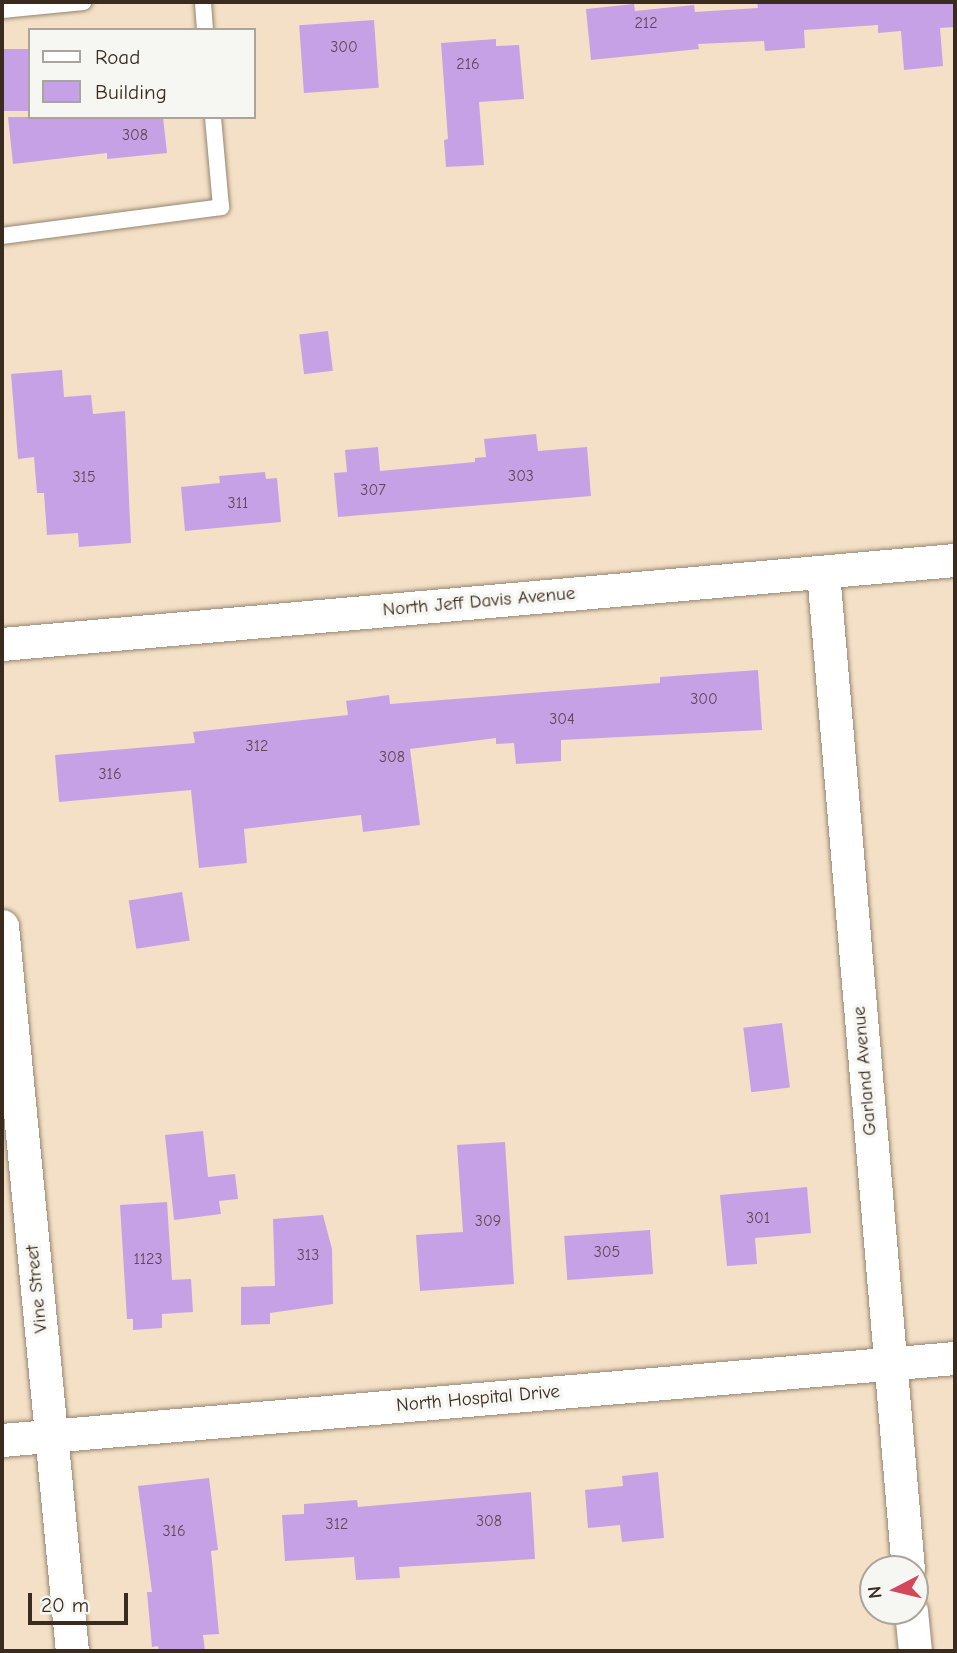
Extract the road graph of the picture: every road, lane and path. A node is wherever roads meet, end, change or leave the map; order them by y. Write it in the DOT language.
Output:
graph roads {
  1 [pos="84,2"];
  2 [pos="203,2"];
  3 [pos="2,10"];
  4 [pos="205,28"];
  5 [pos="213,119"];
  6 [pos="2,236"];
  7 [pos="955,560"];
  8 [pos="823,572"];
  9 [pos="2,644"];
  10 [pos="2,926"];
  11 [pos="955,1358"];
  12 [pos="890,1364"];
  13 [pos="51,1436"];
  14 [pos="2,1440"];
  15 [pos="907,1555"];
  16 [pos="912,1625"];
  17 [pos="72,1651"];
  18 [pos="915,1651"];
  1 -- 3 [label="lane"];
  2 -- 4 [label="lane"];
  5 -- 6 [label="lane"];
  7 -- 8 [label="street, North Jeff Davis Avenue"];
  8 -- 9 [label="street, North Jeff Davis Avenue"];
  8 -- 12 [label="street, Garland Avenue"];
  10 -- 13 [label="street, Vine Street"];
  11 -- 12 [label="street, North Hospital Drive"];
  12 -- 13 [label="street, North Hospital Drive"];
  12 -- 15 [label="street, Garland Avenue"];
  13 -- 14 [label="street, North Hospital Drive"];
  13 -- 17 [label="street, Vine Street"];
  16 -- 18 [label="street"];
}
